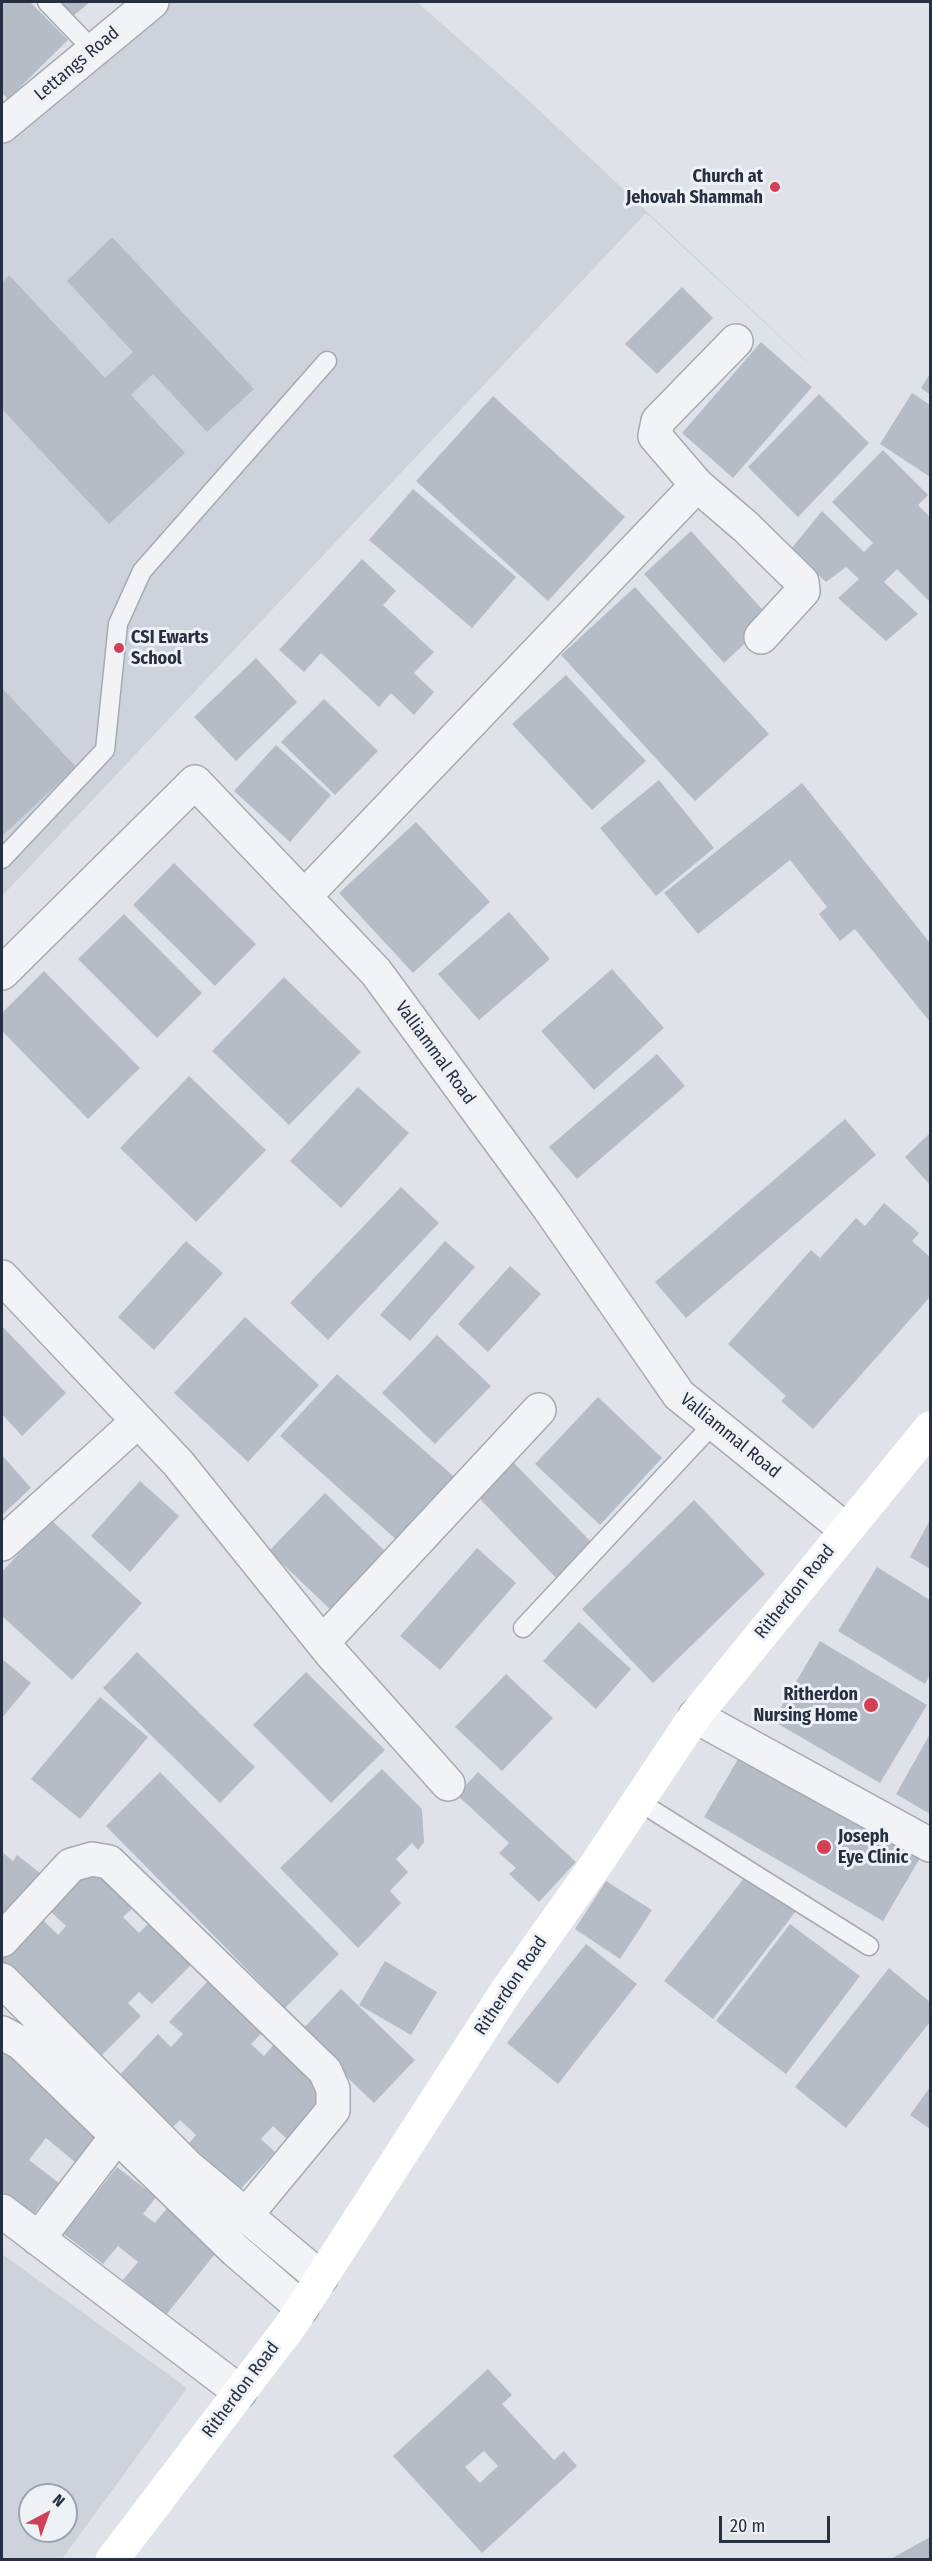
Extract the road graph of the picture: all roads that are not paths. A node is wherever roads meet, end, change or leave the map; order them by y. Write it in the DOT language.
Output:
graph roads {
  1 [pos="47,2"];
  2 [pos="152,2"];
  3 [pos="93,50"];
  4 [pos="2,125"];
  5 [pos="736,341"];
  6 [pos="327,361"];
  7 [pos="697,485"];
  8 [pos="761,638"];
  9 [pos="2,859"];
  10 [pos="304,897"];
  11 [pos="2,973"];
  12 [pos="2,1277"];
  13 [pos="539,1410"];
  14 [pos="138,1421"];
  15 [pos="714,1423"];
  16 [pos="930,1428"];
  17 [pos="845,1529"];
  18 [pos="2,1544"];
  19 [pos="523,1628"];
  20 [pos="323,1642"];
  21 [pos="695,1716"];
  22 [pos="448,1784"];
  23 [pos="638,1801"];
  24 [pos="930,1845"];
  25 [pos="2,1940"];
  26 [pos="870,1946"];
  27 [pos="2,1980"];
  28 [pos="2,2033"];
  29 [pos="117,2136"];
  30 [pos="2,2211"];
  31 [pos="246,2215"];
  32 [pos="38,2239"];
  33 [pos="321,2278"];
  34 [pos="302,2308"];
  35 [pos="240,2392"];
  36 [pos="112,2559"];
  1 -- 3 [label="lane"];
  2 -- 3 [label="street, Lettangs Road"];
  3 -- 4 [label="street, Lettangs Road"];
  5 -- 7 [label="street"];
  6 -- 9 [label="lane"];
  7 -- 8 [label="street"];
  7 -- 10 [label="street"];
  10 -- 11 [label="street, Valliammal Road"];
  10 -- 15 [label="street, Valliammal Road"];
  12 -- 14 [label="street"];
  13 -- 20 [label="street"];
  14 -- 18 [label="street"];
  14 -- 20 [label="street"];
  15 -- 17 [label="street, Valliammal Road"];
  15 -- 19 [label="lane"];
  16 -- 17 [label="main road, Ritherdon Road"];
  17 -- 21 [label="main road, Ritherdon Road"];
  20 -- 22 [label="street"];
  21 -- 23 [label="main road, Ritherdon Road"];
  21 -- 24 [label="street"];
  23 -- 26 [label="lane"];
  23 -- 33 [label="main road, Ritherdon Road"];
  25 -- 31 [label="street"];
  27 -- 31 [label="street"];
  28 -- 29 [label="street"];
  29 -- 32 [label="street"];
  29 -- 34 [label="street"];
  30 -- 32 [label="street"];
  31 -- 33 [label="street"];
  32 -- 35 [label="street"];
  33 -- 34 [label="main road, Ritherdon Road"];
  34 -- 35 [label="main road, Ritherdon Road"];
  35 -- 36 [label="main road, Ritherdon Road"];
}
